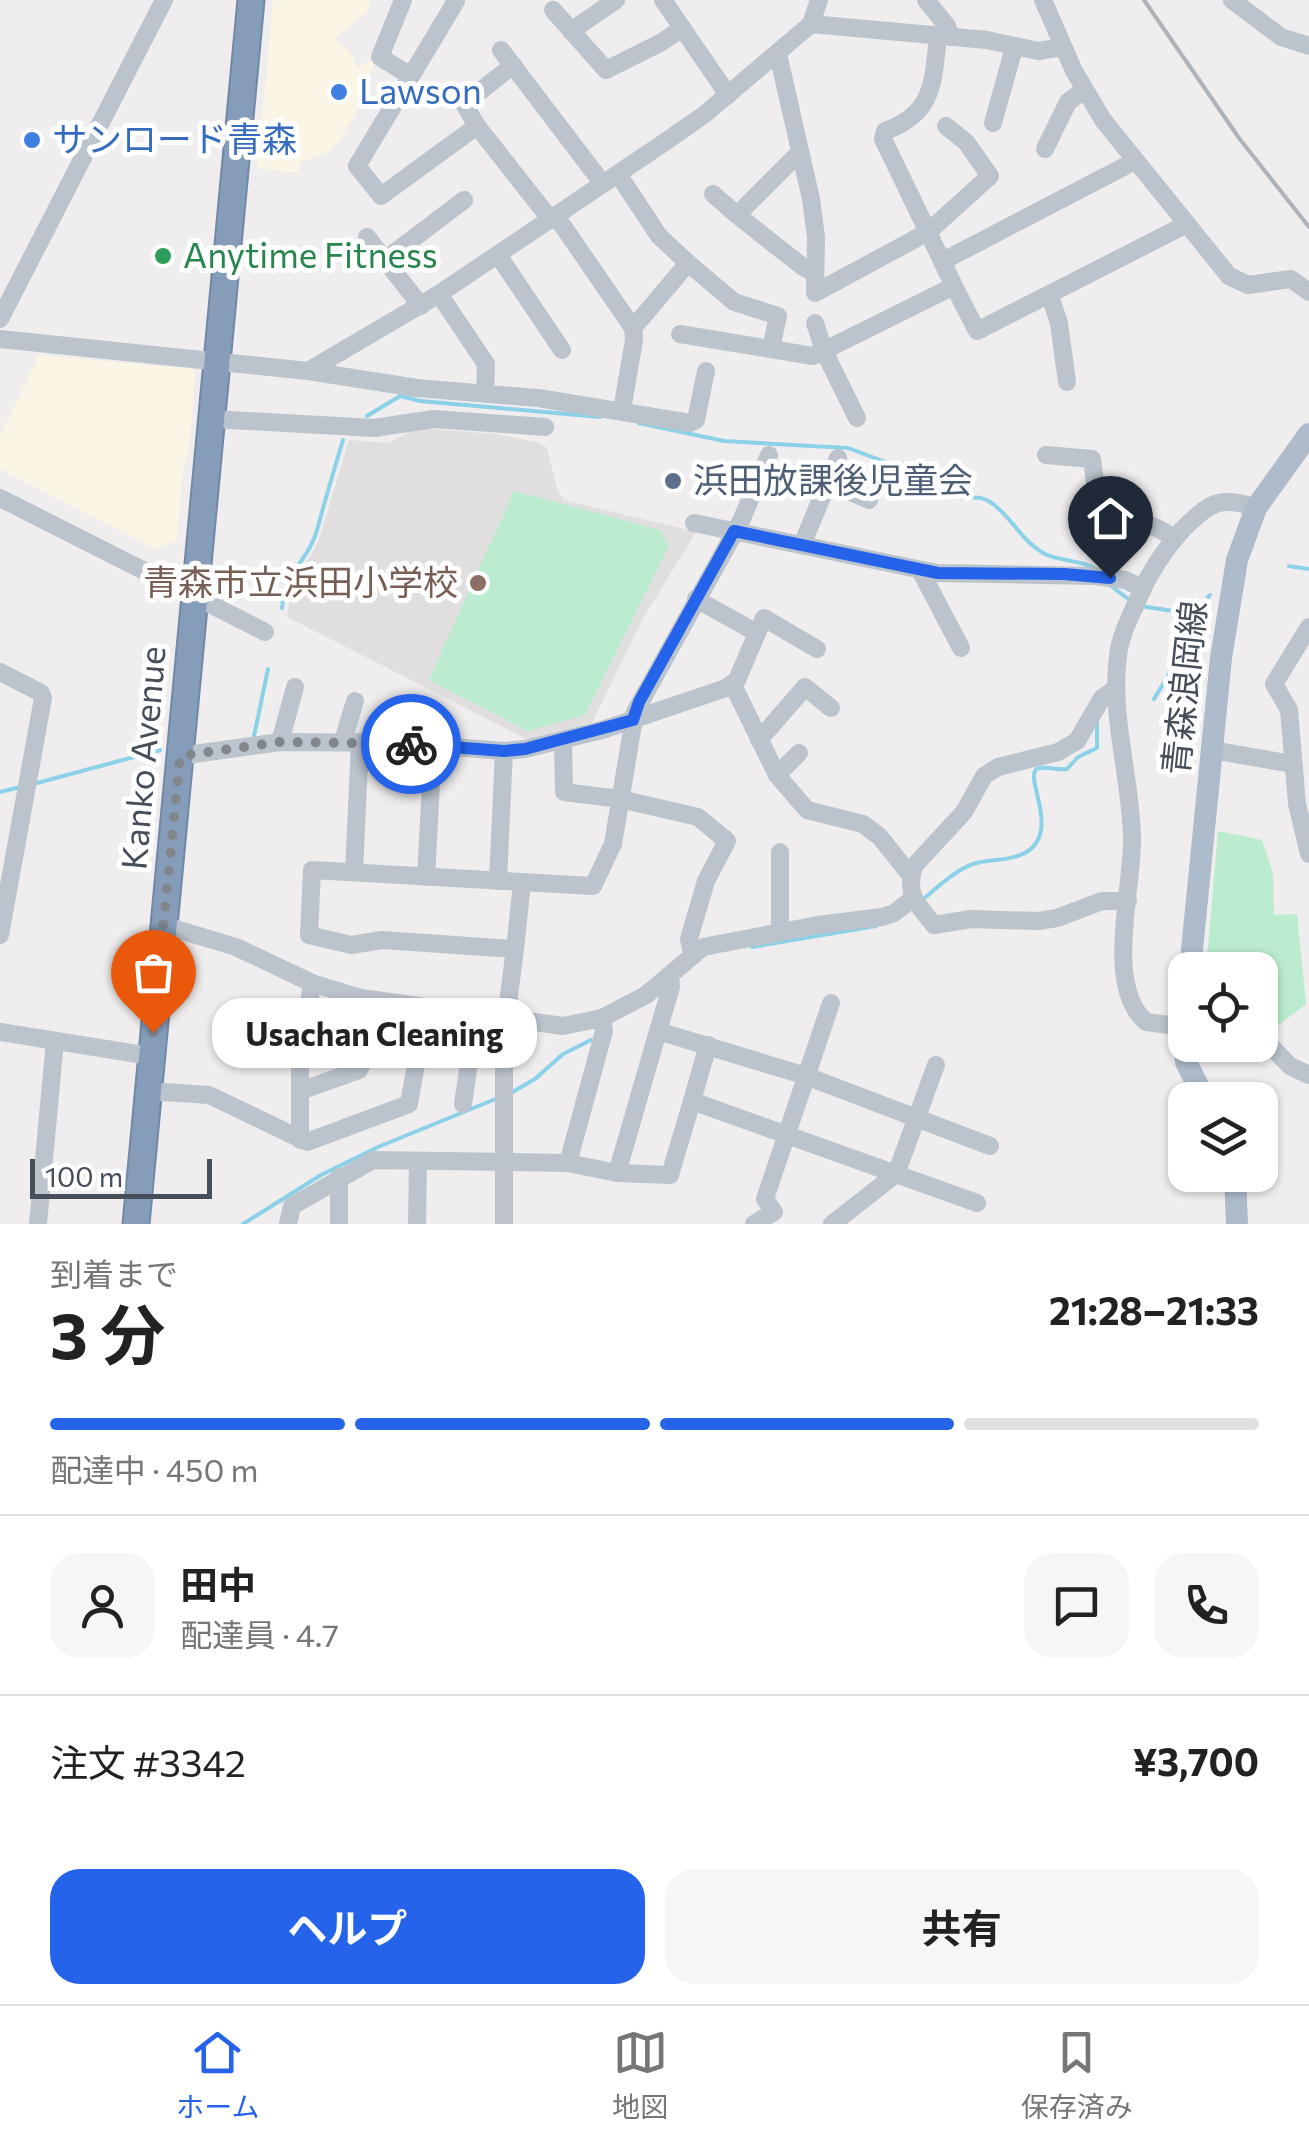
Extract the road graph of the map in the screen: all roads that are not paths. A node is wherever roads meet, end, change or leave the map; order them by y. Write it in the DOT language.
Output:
graph roads {
  1 [pos="164,0"];
  2 [pos="250,0"];
  3 [pos="403,0"];
  4 [pos="455,0"];
  5 [pos="616,0"];
  6 [pos="663,0"];
  7 [pos="819,0"];
  8 [pos="926,0"];
  9 [pos="1043,0"];
  10 [pos="1232,0"];
  11 [pos="553,10"];
  12 [pos="811,24"];
  13 [pos="682,28"];
  14 [pos="571,31"];
  15 [pos="945,36"];
  16 [pos="1309,46"];
  17 [pos="1063,47"];
  18 [pos="1014,48"];
  19 [pos="778,54"];
  20 [pos="411,76"];
  21 [pos="1084,90"];
  22 [pos="728,95"];
  23 [pos="993,123"];
  24 [pos="478,126"];
  25 [pos="946,126"];
  26 [pos="1046,148"];
  27 [pos="800,152"];
  28 [pos="1133,162"];
  29 [pos="610,179"];
  30 [pos="713,194"];
  31 [pos="464,200"];
  32 [pos="737,215"];
  33 [pos="553,218"];
  34 [pos="1185,225"];
  35 [pos="928,232"];
  36 [pos="367,237"];
  37 [pos="498,256"];
  38 [pos="385,260"];
  39 [pos="942,261"];
  40 [pos="688,263"];
  41 [pos="815,273"];
  42 [pos="954,286"];
  43 [pos="1309,292"];
  44 [pos="439,294"];
  45 [pos="1050,296"];
  46 [pos="420,306"];
  47 [pos="0,319"];
  48 [pos="815,323"];
  49 [pos="632,328"];
  50 [pos="680,334"];
  51 [pos="0,339"];
  52 [pos="771,349"];
  53 [pos="562,350"];
  54 [pos="824,351"];
  55 [pos="218,362"];
  56 [pos="308,371"];
  57 [pos="706,371"];
  58 [pos="1068,382"];
  59 [pos="486,394"];
  60 [pos="622,410"];
  61 [pos="857,418"];
  62 [pos="213,419"];
  63 [pos="545,428"];
  64 [pos="1309,434"];
  65 [pos="770,454"];
  66 [pos="1046,456"];
  67 [pos="838,458"];
  68 [pos="828,482"];
  69 [pos="0,498"];
  70 [pos="869,500"];
  71 [pos="1256,508"];
  72 [pos="694,523"];
  73 [pos="734,531"];
  74 [pos="1174,539"];
  75 [pos="802,545"];
  76 [pos="920,570"];
  77 [pos="1135,594"];
  78 [pos="194,597"];
  79 [pos="696,599"];
  80 [pos="1309,627"];
  81 [pos="265,632"];
  82 [pos="757,632"];
  83 [pos="962,648"];
  84 [pos="817,649"];
  85 [pos="0,672"];
  86 [pos="733,685"];
  87 [pos="294,688"];
  88 [pos="1116,688"];
  89 [pos="355,701"];
  90 [pos="831,708"];
  91 [pos="633,720"];
  92 [pos="563,740"];
  93 [pos="760,740"];
  94 [pos="280,742"];
  95 [pos="351,742"];
  96 [pos="433,746"];
  97 [pos="1212,750"];
  98 [pos="504,751"];
  99 [pos="799,753"];
  100 [pos="180,756"];
  101 [pos="1293,764"];
  102 [pos="777,774"];
  103 [pos="620,799"];
  104 [pos="780,852"];
  105 [pos="1309,854"];
  106 [pos="354,872"];
  107 [pos="911,876"];
  108 [pos="426,877"];
  109 [pos="498,881"];
  110 [pos="522,882"];
  111 [pos="1128,901"];
  112 [pos="916,902"];
  113 [pos="163,925"];
  114 [pos="780,932"];
  115 [pos="0,936"];
  116 [pos="515,949"];
  117 [pos="1192,952"];
  118 [pos="692,954"];
  119 [pos="670,975"];
  120 [pos="312,983"];
  121 [pos="373,1000"];
  122 [pos="831,1003"];
  123 [pos="426,1008"];
  124 [pos="476,1015"];
  125 [pos="602,1018"];
  126 [pos="505,1020"];
  127 [pos="1168,1025"];
  128 [pos="658,1031"];
  129 [pos="0,1032"];
  130 [pos="55,1041"];
  131 [pos="708,1045"];
  132 [pos="1278,1054"];
  133 [pos="150,1056"];
  134 [pos="936,1065"];
  135 [pos="1309,1075"];
  136 [pos="806,1076"];
  137 [pos="147,1091"];
  138 [pos="300,1091"];
  139 [pos="692,1102"];
  140 [pos="464,1104"];
  141 [pos="917,1118"];
  142 [pos="785,1134"];
  143 [pos="300,1140"];
  144 [pos="990,1146"];
  145 [pos="418,1161"];
  146 [pos="505,1162"];
  147 [pos="568,1164"];
  148 [pos="618,1173"];
  149 [pos="896,1174"];
  150 [pos="340,1176"];
  151 [pos="1236,1192"];
  152 [pos="977,1203"];
  153 [pos="779,1218"];
  154 [pos="38,1224"];
  155 [pos="136,1224"];
  156 [pos="288,1224"];
  157 [pos="339,1224"];
  158 [pos="418,1224"];
  159 [pos="504,1224"];
  160 [pos="754,1224"];
  161 [pos="832,1224"];
  162 [pos="1237,1224"];
  1 -- 47 [label="street"];
  2 -- 55 [label="highway, Kanko Avenue"];
  3 -- 20 [label="street"];
  4 -- 20 [label="street"];
  5 -- 14 [label="street"];
  6 -- 13 [label="street"];
  7 -- 12 [label="street"];
  8 -- 15 [label="street"];
  9 -- 17 [label="street"];
  10 -- 16 [label="street"];
  11 -- 14 [label="street"];
  12 -- 15 [label="street"];
  12 -- 19 [label="street"];
  13 -- 14 [label="street"];
  13 -- 22 [label="street"];
  15 -- 18 [label="street"];
  15 -- 35 [label="street"];
  17 -- 18 [label="street"];
  17 -- 21 [label="street"];
  18 -- 23 [label="street"];
  19 -- 22 [label="street"];
  19 -- 27 [label="street"];
  20 -- 24 [label="street"];
  21 -- 26 [label="street"];
  21 -- 28 [label="street"];
  22 -- 29 [label="street"];
  24 -- 29 [label="street"];
  24 -- 33 [label="street"];
  25 -- 35 [label="street"];
  27 -- 32 [label="street"];
  27 -- 41 [label="street"];
  28 -- 34 [label="street"];
  28 -- 39 [label="street"];
  29 -- 33 [label="street"];
  29 -- 40 [label="street"];
  30 -- 32 [label="street"];
  31 -- 38 [label="street"];
  32 -- 41 [label="street"];
  33 -- 37 [label="street"];
  33 -- 49 [label="street"];
  34 -- 43 [label="street"];
  34 -- 45 [label="street"];
  35 -- 39 [label="street"];
  35 -- 41 [label="street"];
  36 -- 38 [label="street"];
  37 -- 44 [label="street"];
  37 -- 53 [label="street"];
  38 -- 46 [label="street"];
  39 -- 42 [label="street"];
  40 -- 49 [label="street"];
  40 -- 52 [label="street"];
  42 -- 45 [label="street"];
  42 -- 54 [label="street"];
  44 -- 46 [label="street"];
  44 -- 59 [label="street"];
  45 -- 58 [label="street"];
  46 -- 56 [label="street"];
  48 -- 54 [label="street"];
  49 -- 60 [label="street"];
  50 -- 52 [label="street"];
  51 -- 55 [label="street"];
  52 -- 54 [label="street"];
  54 -- 61 [label="street"];
  55 -- 56 [label="street"];
  55 -- 62 [label="highway, Kanko Avenue"];
  56 -- 59 [label="street"];
  57 -- 60 [label="street"];
  59 -- 60 [label="street"];
  62 -- 63 [label="street"];
  62 -- 78 [label="highway, Kanko Avenue"];
  64 -- 71 [label="main road, 青森浪岡線"];
  65 -- 73 [label="street"];
  66 -- 74 [label="street"];
  67 -- 68 [label="street"];
  68 -- 70 [label="street"];
  68 -- 75 [label="street"];
  69 -- 78 [label="street"];
  71 -- 74 [label="street"];
  71 -- 97 [label="main road, 青森浪岡線"];
  72 -- 73 [label="street"];
  73 -- 75 [label="street"];
  73 -- 79 [label="street"];
  74 -- 77 [label="street"];
  75 -- 76 [label="street"];
  76 -- 77 [label="street"];
  76 -- 83 [label="street"];
  77 -- 88 [label="street"];
  78 -- 81 [label="street"];
  78 -- 100 [label="highway, Kanko Avenue"];
  79 -- 82 [label="street"];
  79 -- 91 [label="street"];
  80 -- 101 [label="street"];
  82 -- 84 [label="street"];
  82 -- 86 [label="street"];
  85 -- 115 [label="street"];
  86 -- 91 [label="street"];
  86 -- 93 [label="street"];
  87 -- 94 [label="street"];
  88 -- 107 [label="street"];
  88 -- 111 [label="street"];
  89 -- 95 [label="street"];
  90 -- 93 [label="street"];
  91 -- 92 [label="street"];
  91 -- 103 [label="street"];
  92 -- 98 [label="street"];
  92 -- 103 [label="street"];
  93 -- 102 [label="street"];
  94 -- 95 [label="street"];
  94 -- 100 [label="street"];
  95 -- 96 [label="street"];
  95 -- 106 [label="street"];
  96 -- 98 [label="street"];
  96 -- 108 [label="street"];
  97 -- 101 [label="street"];
  97 -- 117 [label="main road, 青森浪岡線"];
  98 -- 109 [label="street"];
  99 -- 102 [label="street"];
  100 -- 113 [label="highway, Kanko Avenue"];
  101 -- 105 [label="street"];
  102 -- 107 [label="street"];
  103 -- 110 [label="street"];
  103 -- 118 [label="street"];
  104 -- 114 [label="street"];
  106 -- 108 [label="street"];
  106 -- 116 [label="street"];
  107 -- 112 [label="street"];
  108 -- 109 [label="street"];
  109 -- 110 [label="street"];
  110 -- 116 [label="street"];
  111 -- 112 [label="street"];
  111 -- 127 [label="street"];
  112 -- 114 [label="street"];
  113 -- 120 [label="street"];
  113 -- 133 [label="highway, Kanko Avenue"];
  114 -- 118 [label="street"];
  116 -- 126 [label="street"];
  118 -- 119 [label="street"];
  119 -- 125 [label="street"];
  119 -- 128 [label="street"];
  120 -- 121 [label="street"];
  120 -- 138 [label="street"];
  121 -- 123 [label="street"];
  121 -- 138 [label="street"];
  122 -- 136 [label="street"];
  123 -- 124 [label="street"];
  123 -- 143 [label="street"];
  124 -- 126 [label="street"];
  124 -- 140 [label="street"];
  125 -- 126 [label="street"];
  125 -- 147 [label="street"];
  126 -- 146 [label="street"];
  128 -- 131 [label="street"];
  128 -- 148 [label="street"];
  129 -- 130 [label="street"];
  130 -- 133 [label="street"];
  130 -- 154 [label="street"];
  131 -- 136 [label="street"];
  131 -- 139 [label="street"];
  132 -- 135 [label="street"];
  133 -- 137 [label="highway, Kanko Avenue"];
  134 -- 141 [label="street"];
  136 -- 141 [label="street"];
  136 -- 142 [label="street"];
  137 -- 143 [label="street"];
  137 -- 155 [label="highway, Kanko Avenue"];
  138 -- 143 [label="street"];
  139 -- 142 [label="street"];
  139 -- 148 [label="street"];
  141 -- 144 [label="street"];
  141 -- 149 [label="street"];
  142 -- 149 [label="street"];
  142 -- 153 [label="street"];
  145 -- 146 [label="street"];
  145 -- 150 [label="street"];
  145 -- 158 [label="street"];
  146 -- 147 [label="street"];
  146 -- 159 [label="street"];
  147 -- 148 [label="street"];
  149 -- 152 [label="street"];
  149 -- 161 [label="street"];
  150 -- 156 [label="street"];
  150 -- 157 [label="street"];
  151 -- 162 [label="main road"];
  153 -- 160 [label="street"];
}
